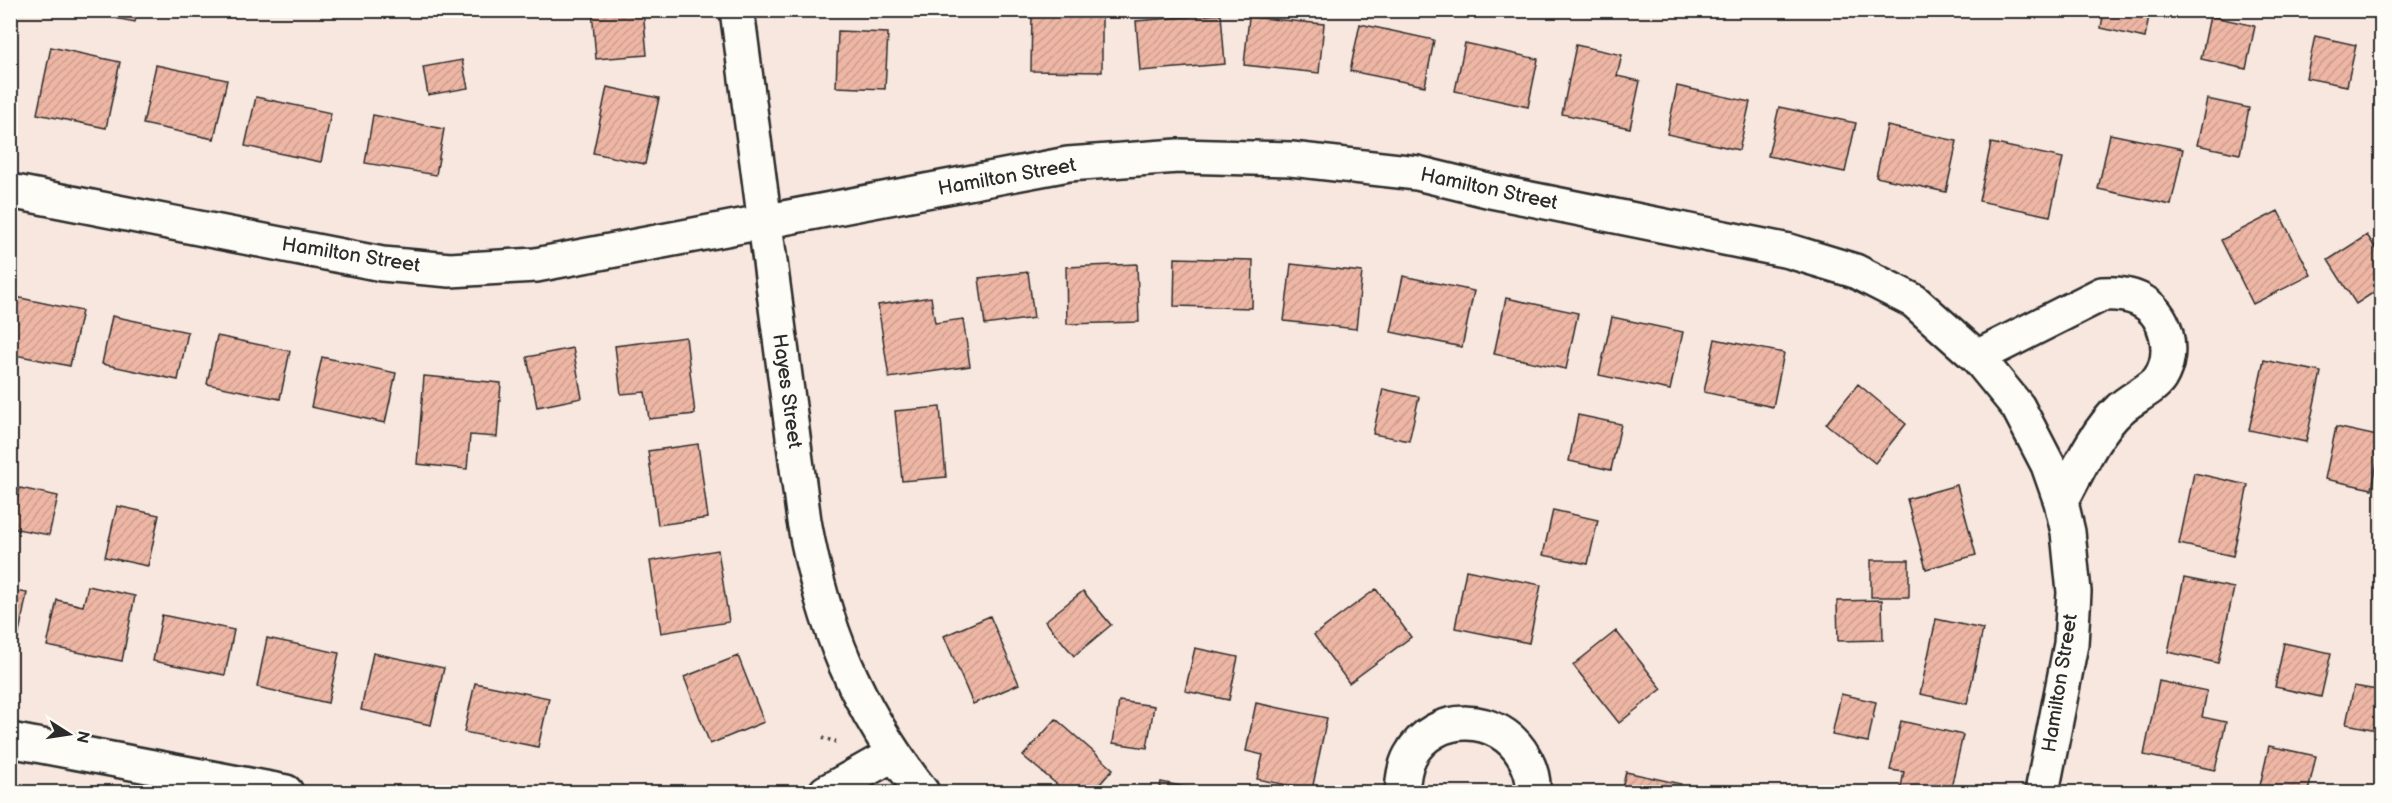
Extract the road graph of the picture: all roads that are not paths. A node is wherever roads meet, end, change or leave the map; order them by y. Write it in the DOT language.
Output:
graph roads {
  1 [pos="737,10"];
  2 [pos="10,190"];
  3 [pos="765,222"];
  4 [pos="1977,357"];
  5 [pos="2061,502"];
  6 [pos="10,740"];
  7 [pos="892,755"];
  8 [pos="286,792"];
  9 [pos="826,792"];
  10 [pos="922,792"];
  11 [pos="1402,792"];
  12 [pos="1533,792"];
  13 [pos="2042,792"];
  1 -- 3 [label="street, Hayes Street"];
  2 -- 3 [label="street, Hamilton Street"];
  3 -- 4 [label="street, Hamilton Street"];
  3 -- 7 [label="street, Hayes Street"];
  4 -- 5 [label="street, Hamilton Street"];
  4 -- 5 [label="street"];
  5 -- 13 [label="street, Hamilton Street"];
  6 -- 8 [label="street"];
  7 -- 9 [label="street"];
  7 -- 10 [label="street, Hayes Street"];
  11 -- 12 [label="street"];
}
